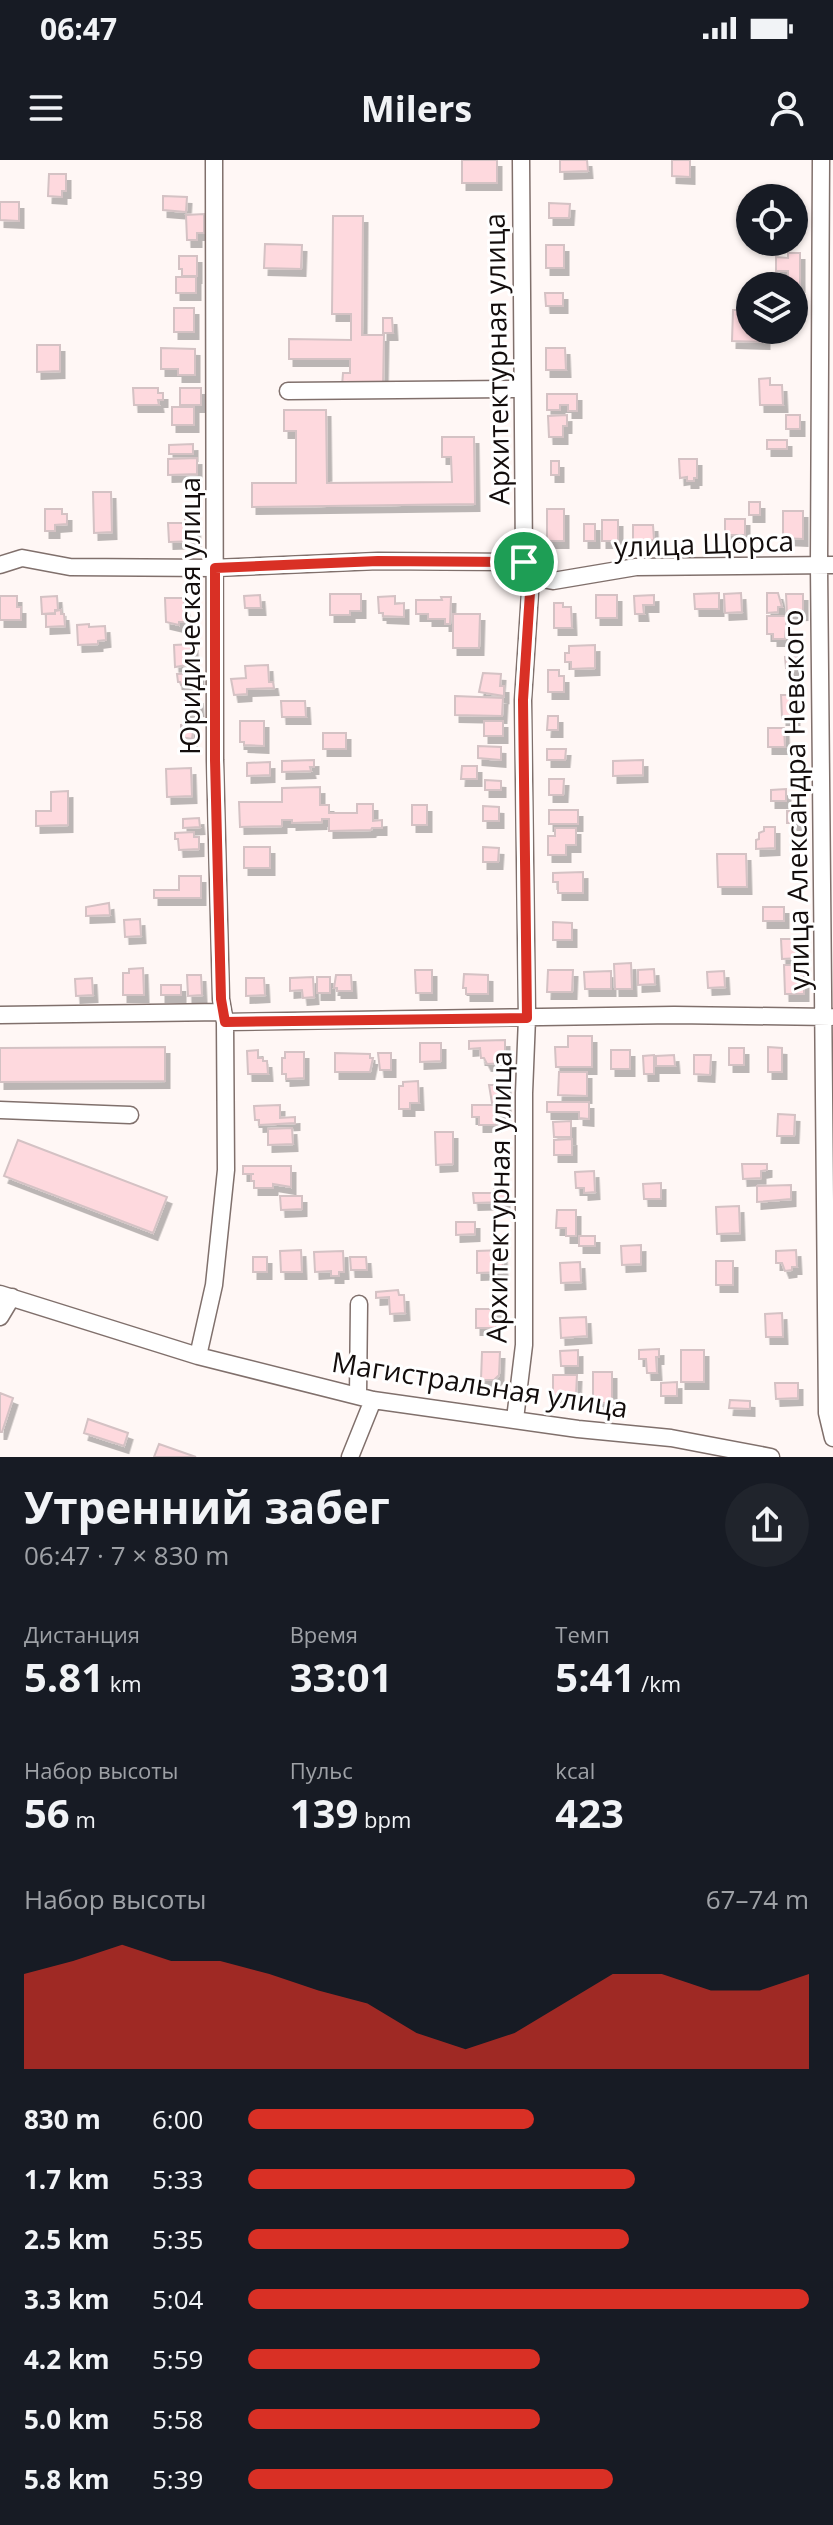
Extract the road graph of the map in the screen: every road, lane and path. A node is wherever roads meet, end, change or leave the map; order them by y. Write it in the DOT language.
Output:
graph roads {
  1 [pos="214,160"];
  2 [pos="521,160"];
  3 [pos="821,160"];
  4 [pos="522,389"];
  5 [pos="288,391"];
  6 [pos="0,565"];
  7 [pos="826,565"];
  8 [pos="215,568"];
  9 [pos="527,570"];
  10 [pos="0,1015"];
  11 [pos="224,1017"];
  12 [pos="527,1018"];
  13 [pos="828,1018"];
  14 [pos="0,1110"];
  15 [pos="130,1115"];
  16 [pos="6,1295"];
  17 [pos="359,1304"];
  18 [pos="0,1317"];
  19 [pos="198,1356"];
  20 [pos="366,1398"];
  21 [pos="830,1413"];
  22 [pos="515,1419"];
  23 [pos="833,1438"];
  24 [pos="350,1457"];
  25 [pos="771,1457"];
  1 -- 8 [label="street, Юридическая улица"];
  2 -- 4 [label="street, Архитектурная улица"];
  3 -- 7 [label="street, улица Александра Невского"];
  4 -- 5 [label="street"];
  4 -- 9 [label="street, Архитектурная улица"];
  6 -- 8 [label="street, улица Щорса"];
  7 -- 9 [label="street, улица Щорса"];
  7 -- 13 [label="street, улица Александра Невского"];
  8 -- 9 [label="street, улица Щорса"];
  8 -- 11 [label="street, Юридическая улица"];
  9 -- 12 [label="street, Архитектурная улица"];
  10 -- 11 [label="street"];
  11 -- 12 [label="street"];
  11 -- 19 [label="street, Юридическая улица"];
  12 -- 13 [label="street"];
  12 -- 22 [label="street, Архитектурная улица"];
  13 -- 21 [label="street, улица Александра Невского"];
  14 -- 15 [label="street"];
  16 -- 18 [label="street"];
  16 -- 19 [label="street, Магистральная улица"];
  17 -- 20 [label="street"];
  19 -- 20 [label="street, Магистральная улица"];
  20 -- 22 [label="street, Магистральная улица"];
  20 -- 24 [label="street"];
  21 -- 23 [label="street, улица Александра Невского"];
  22 -- 25 [label="street, Магистральная улица"];
}
